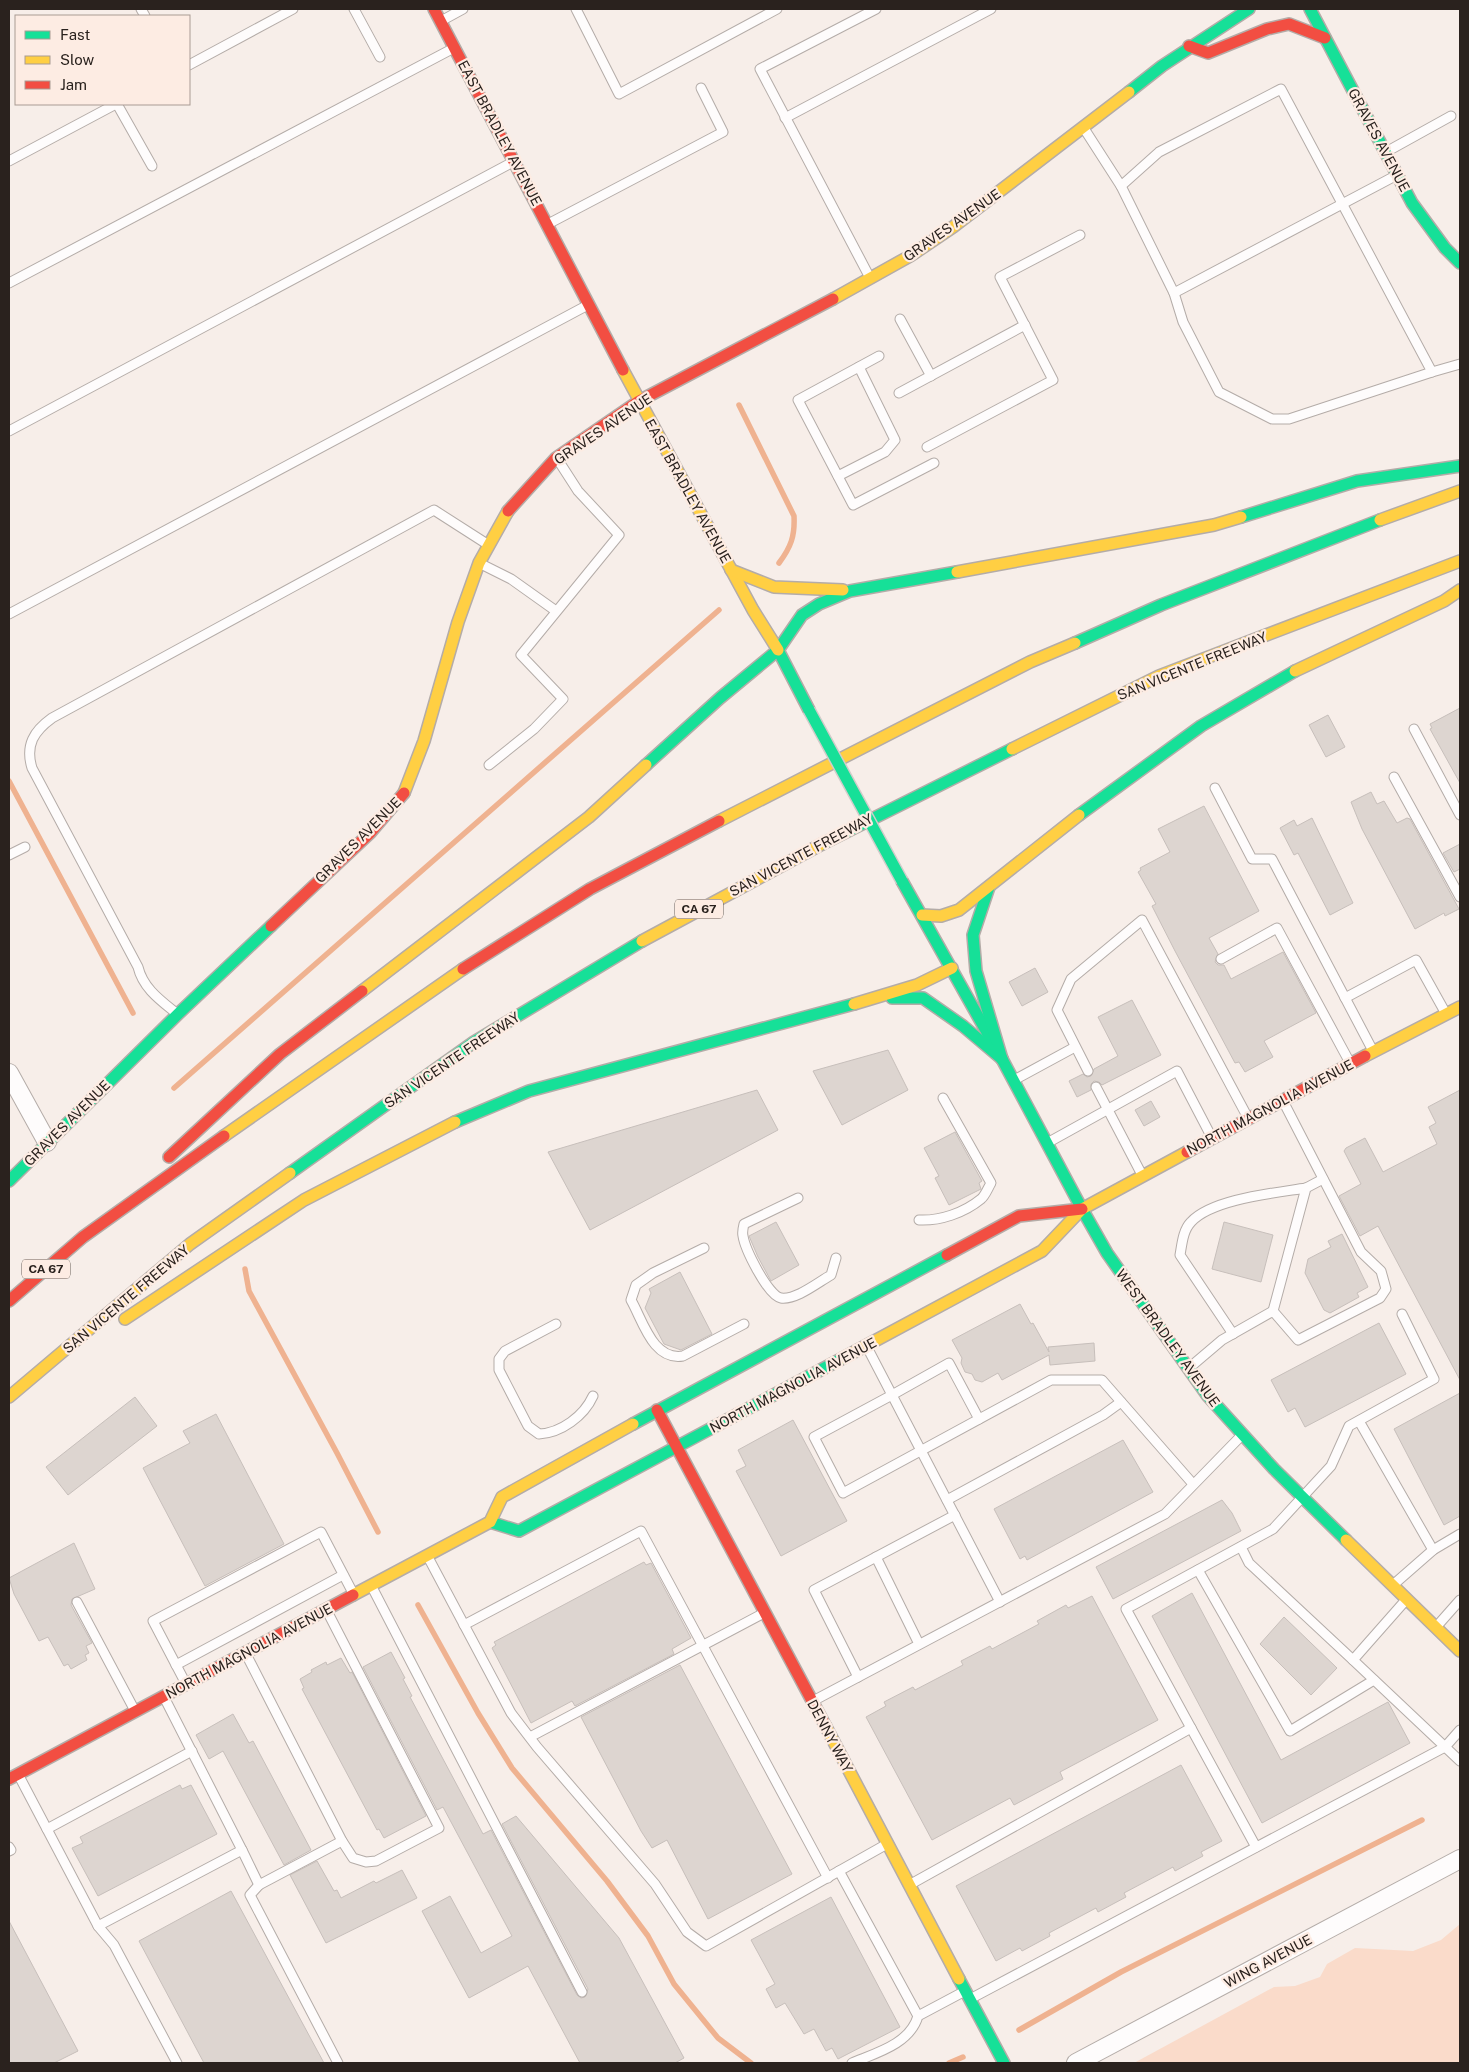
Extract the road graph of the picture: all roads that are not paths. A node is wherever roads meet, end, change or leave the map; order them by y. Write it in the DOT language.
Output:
graph roads {
  1 [pos="293,9"];
  2 [pos="354,9"];
  3 [pos="434,9"];
  4 [pos="463,9"];
  5 [pos="576,9"];
  6 [pos="777,9"];
  7 [pos="876,9"];
  8 [pos="991,9"];
  9 [pos="1249,9"];
  10 [pos="1310,9"];
  11 [pos="440,21"];
  12 [pos="1325,38"];
  13 [pos="1189,46"];
  14 [pos="455,47"];
  15 [pos="380,57"];
  16 [pos="190,64"];
  17 [pos="701,88"];
  18 [pos="115,105"];
  19 [pos="118,105"];
  20 [pos="1451,116"];
  21 [pos="785,118"];
  22 [pos="1084,129"];
  23 [pos="1386,152"];
  24 [pos="515,160"];
  25 [pos="9,161"];
  26 [pos="152,166"];
  27 [pos="1397,175"];
  28 [pos="1121,186"];
  29 [pos="1343,203"];
  30 [pos="548,224"];
  31 [pos="1080,236"];
  32 [pos="1460,263"];
  33 [pos="871,279"];
  34 [pos="9,284"];
  35 [pos="1174,293"];
  36 [pos="590,304"];
  37 [pos="900,318"];
  38 [pos="1025,325"];
  39 [pos="879,356"];
  40 [pos="1460,364"];
  41 [pos="859,367"];
  42 [pos="1432,372"];
  43 [pos="931,376"];
  44 [pos="899,393"];
  45 [pos="639,401"];
  46 [pos="9,431"];
  47 [pos="927,447"];
  48 [pos="556,458"];
  49 [pos="934,463"];
  50 [pos="1460,466"];
  51 [pos="838,476"];
  52 [pos="1460,491"];
  53 [pos="487,544"];
  54 [pos="1460,560"];
  55 [pos="479,563"];
  56 [pos="732,570"];
  57 [pos="1460,590"];
  58 [pos="850,591"];
  59 [pos="556,611"];
  60 [pos="9,614"];
  61 [pos="778,650"];
  62 [pos="1414,729"];
  63 [pos="489,765"];
  64 [pos="1394,777"];
  65 [pos="1215,788"];
  66 [pos="1460,815"];
  67 [pos="25,847"];
  68 [pos="9,855"];
  69 [pos="989,887"];
  70 [pos="1460,897"];
  71 [pos="922,915"];
  72 [pos="1222,959"];
  73 [pos="952,968"];
  74 [pos="1345,998"];
  75 [pos="860,1003"];
  76 [pos="1460,1007"];
  77 [pos="178,1014"];
  78 [pos="1446,1014"];
  79 [pos="1075,1047"];
  80 [pos="1373,1052"];
  81 [pos="1002,1059"];
  82 [pos="1350,1063"];
  83 [pos="1088,1071"];
  84 [pos="9,1073"];
  85 [pos="1014,1080"];
  86 [pos="1096,1087"];
  87 [pos="943,1098"];
  88 [pos="1282,1100"];
  89 [pos="1108,1109"];
  90 [pos="1248,1118"];
  91 [pos="1212,1138"];
  92 [pos="47,1142"];
  93 [pos="1047,1143"];
  94 [pos="163,1162"];
  95 [pos="149,1176"];
  96 [pos="1142,1176"];
  97 [pos="1323,1178"];
  98 [pos="9,1181"];
  99 [pos="1306,1188"];
  100 [pos="798,1198"];
  101 [pos="1082,1209"];
  102 [pos="919,1220"];
  103 [pos="83,1237"];
  104 [pos="704,1248"];
  105 [pos="836,1258"];
  106 [pos="9,1301"];
  107 [pos="1274,1311"];
  108 [pos="1402,1314"];
  109 [pos="556,1324"];
  110 [pos="744,1324"];
  111 [pos="114,1326"];
  112 [pos="1233,1334"];
  113 [pos="98,1337"];
  114 [pos="866,1346"];
  115 [pos="1189,1368"];
  116 [pos="12,1394"];
  117 [pos="892,1395"];
  118 [pos="593,1396"];
  119 [pos="1121,1402"];
  120 [pos="657,1410"];
  121 [pos="979,1419"];
  122 [pos="1359,1421"];
  123 [pos="1243,1434"];
  124 [pos="676,1447"];
  125 [pos="921,1451"];
  126 [pos="1193,1484"];
  127 [pos="1303,1497"];
  128 [pos="947,1500"];
  129 [pos="955,1516"];
  130 [pos="490,1522"];
  131 [pos="1460,1534"];
  132 [pos="1240,1547"];
  133 [pos="1433,1550"];
  134 [pos="427,1556"];
  135 [pos="876,1557"];
  136 [pos="1198,1570"];
  137 [pos="344,1575"];
  138 [pos="1393,1585"];
  139 [pos="372,1586"];
  140 [pos="354,1595"];
  141 [pos="1406,1598"];
  142 [pos="1460,1600"];
  143 [pos="77,1602"];
  144 [pos="1000,1602"];
  145 [pos="326,1610"];
  146 [pos="765,1613"];
  147 [pos="464,1625"];
  148 [pos="1436,1627"];
  149 [pos="919,1644"];
  150 [pos="703,1646"];
  151 [pos="1460,1651"];
  152 [pos="246,1653"];
  153 [pos="1353,1660"];
  154 [pos="176,1665"];
  155 [pos="858,1677"];
  156 [pos="1374,1680"];
  157 [pos="187,1685"];
  158 [pos="164,1697"];
  159 [pos="812,1702"];
  160 [pos="136,1712"];
  161 [pos="1191,1728"];
  162 [pos="1460,1730"];
  163 [pos="530,1737"];
  164 [pos="1445,1747"];
  165 [pos="192,1750"];
  166 [pos="1460,1761"];
  167 [pos="14,1777"];
  168 [pos="47,1830"];
  169 [pos="342,1841"];
  170 [pos="887,1844"];
  171 [pos="9,1847"];
  172 [pos="1256,1847"];
  173 [pos="242,1850"];
  174 [pos="9,1851"];
  175 [pos="1460,1859"];
  176 [pos="839,1871"];
  177 [pos="828,1878"];
  178 [pos="910,1884"];
  179 [pos="259,1885"];
  180 [pos="98,1926"];
  181 [pos="582,1992"];
  182 [pos="967,1995"];
  183 [pos="918,2016"];
  184 [pos="177,2063"];
  185 [pos="338,2063"];
  186 [pos="852,2063"];
  187 [pos="1004,2063"];
  188 [pos="1076,2063"];
  1 -- 16 [label="lane"];
  2 -- 15 [label="lane"];
  3 -- 11 [label="main road, EAST BRADLEY AVENUE"];
  4 -- 11 [label="lane"];
  5 -- 6 [label="lane"];
  7 -- 21 [label="lane"];
  8 -- 21 [label="lane"];
  9 -- 13 [label="main road, GRAVES AVENUE"];
  10 -- 12 [label="main road, GRAVES AVENUE"];
  11 -- 14 [label="main road, EAST BRADLEY AVENUE"];
  12 -- 13 [label="main road"];
  12 -- 23 [label="main road, GRAVES AVENUE"];
  13 -- 22 [label="main road, GRAVES AVENUE"];
  14 -- 24 [label="main road, EAST BRADLEY AVENUE"];
  14 -- 34 [label="lane"];
  17 -- 30 [label="lane"];
  18 -- 25 [label="lane"];
  19 -- 26 [label="lane"];
  20 -- 23 [label="lane"];
  21 -- 33 [label="lane"];
  22 -- 28 [label="lane"];
  22 -- 33 [label="main road, GRAVES AVENUE"];
  23 -- 27 [label="main road, GRAVES AVENUE"];
  24 -- 30 [label="main road, EAST BRADLEY AVENUE"];
  24 -- 46 [label="lane"];
  27 -- 29 [label="lane"];
  27 -- 32 [label="main road, GRAVES AVENUE"];
  28 -- 29 [label="lane"];
  28 -- 35 [label="lane"];
  29 -- 35 [label="lane"];
  29 -- 42 [label="lane"];
  30 -- 36 [label="main road, EAST BRADLEY AVENUE"];
  31 -- 38 [label="lane"];
  33 -- 45 [label="main road, GRAVES AVENUE"];
  35 -- 42 [label="lane"];
  36 -- 45 [label="main road, EAST BRADLEY AVENUE"];
  36 -- 60 [label="lane"];
  37 -- 43 [label="lane"];
  38 -- 43 [label="lane"];
  38 -- 47 [label="lane"];
  39 -- 41 [label="lane"];
  40 -- 42 [label="lane"];
  41 -- 51 [label="lane"];
  41 -- 51 [label="lane"];
  43 -- 44 [label="lane"];
  45 -- 48 [label="main road, GRAVES AVENUE"];
  45 -- 56 [label="main road, EAST BRADLEY AVENUE"];
  48 -- 53 [label="main road, GRAVES AVENUE"];
  48 -- 59 [label="lane"];
  49 -- 51 [label="lane"];
  50 -- 58 [label="main road"];
  52 -- 103 [label="main road, CA 67"];
  53 -- 55 [label="main road, GRAVES AVENUE"];
  53 -- 77 [label="lane"];
  54 -- 116 [label="main road, SAN VICENTE FREEWAY / CA 67"];
  55 -- 59 [label="lane"];
  55 -- 77 [label="main road, GRAVES AVENUE"];
  56 -- 58 [label="main road"];
  56 -- 61 [label="main road, EAST BRADLEY AVENUE"];
  57 -- 69 [label="main road"];
  58 -- 61 [label="main road"];
  59 -- 63 [label="lane"];
  61 -- 71 [label="main road, EAST BRADLEY AVENUE, bridge"];
  61 -- 94 [label="main road"];
  62 -- 66 [label="lane"];
  64 -- 70 [label="lane"];
  65 -- 74 [label="lane"];
  67 -- 68 [label="lane"];
  69 -- 71 [label="main road"];
  69 -- 81 [label="main road"];
  71 -- 73 [label="main road, EAST BRADLEY AVENUE"];
  72 -- 82 [label="lane"];
  73 -- 75 [label="main road"];
  73 -- 81 [label="main road, WEST BRADLEY AVENUE"];
  74 -- 78 [label="lane"];
  74 -- 80 [label="lane"];
  75 -- 81 [label="main road"];
  75 -- 111 [label="main road"];
  76 -- 78 [label="main road, NORTH MAGNOLIA AVENUE"];
  77 -- 92 [label="main road, GRAVES AVENUE"];
  78 -- 80 [label="main road, NORTH MAGNOLIA AVENUE"];
  79 -- 83 [label="lane"];
  79 -- 85 [label="lane"];
  79 -- 90 [label="lane"];
  80 -- 82 [label="main road, NORTH MAGNOLIA AVENUE"];
  81 -- 85 [label="main road, WEST BRADLEY AVENUE"];
  82 -- 88 [label="main road, NORTH MAGNOLIA AVENUE"];
  84 -- 92 [label="street"];
  85 -- 93 [label="main road, WEST BRADLEY AVENUE"];
  86 -- 89 [label="lane"];
  87 -- 102 [label="lane"];
  88 -- 90 [label="main road, NORTH MAGNOLIA AVENUE"];
  88 -- 97 [label="lane"];
  89 -- 91 [label="lane"];
  89 -- 93 [label="lane"];
  89 -- 96 [label="lane"];
  90 -- 91 [label="main road, NORTH MAGNOLIA AVENUE"];
  91 -- 96 [label="main road, NORTH MAGNOLIA AVENUE"];
  92 -- 98 [label="main road, GRAVES AVENUE"];
  93 -- 101 [label="main road, WEST BRADLEY AVENUE"];
  95 -- 103 [label="main road"];
  96 -- 101 [label="main road, NORTH MAGNOLIA AVENUE"];
  97 -- 99 [label="lane"];
  97 -- 107 [label="lane"];
  99 -- 107 [label="lane"];
  99 -- 112 [label="lane"];
  100 -- 105 [label="lane"];
  101 -- 114 [label="main road, NORTH MAGNOLIA AVENUE"];
  101 -- 115 [label="main road, WEST BRADLEY AVENUE"];
  101 -- 120 [label="main road, NORTH MAGNOLIA AVENUE"];
  103 -- 106 [label="main road, CA 67"];
  104 -- 110 [label="lane"];
  107 -- 112 [label="lane"];
  108 -- 122 [label="lane"];
  109 -- 118 [label="lane"];
  112 -- 115 [label="lane"];
  113 -- 116 [label="main road"];
  114 -- 117 [label="lane"];
  114 -- 124 [label="main road, NORTH MAGNOLIA AVENUE"];
  115 -- 123 [label="main road, WEST BRADLEY AVENUE"];
  117 -- 121 [label="lane"];
  117 -- 125 [label="lane"];
  117 -- 125 [label="lane"];
  119 -- 121 [label="lane"];
  119 -- 126 [label="lane"];
  119 -- 128 [label="lane"];
  120 -- 124 [label="main road, DENNY WAY"];
  120 -- 130 [label="main road, NORTH MAGNOLIA AVENUE"];
  121 -- 125 [label="lane"];
  122 -- 127 [label="lane"];
  122 -- 133 [label="lane"];
  123 -- 126 [label="lane"];
  123 -- 127 [label="main road, WEST BRADLEY AVENUE"];
  124 -- 130 [label="main road, NORTH MAGNOLIA AVENUE"];
  124 -- 146 [label="main road, DENNY WAY"];
  125 -- 128 [label="lane"];
  126 -- 144 [label="lane"];
  127 -- 132 [label="lane"];
  127 -- 138 [label="main road, WEST BRADLEY AVENUE"];
  128 -- 129 [label="lane"];
  129 -- 135 [label="lane"];
  129 -- 144 [label="lane"];
  130 -- 134 [label="main road, NORTH MAGNOLIA AVENUE"];
  131 -- 133 [label="lane"];
  132 -- 136 [label="lane"];
  132 -- 153 [label="lane"];
  133 -- 138 [label="lane"];
  134 -- 139 [label="main road, NORTH MAGNOLIA AVENUE"];
  134 -- 147 [label="lane"];
  135 -- 149 [label="lane"];
  135 -- 155 [label="lane"];
  136 -- 156 [label="lane"];
  136 -- 161 [label="lane"];
  137 -- 140 [label="lane"];
  137 -- 154 [label="lane"];
  137 -- 154 [label="lane"];
  138 -- 141 [label="main road, WEST BRADLEY AVENUE"];
  139 -- 140 [label="main road, NORTH MAGNOLIA AVENUE"];
  139 -- 181 [label="lane"];
  140 -- 145 [label="main road, NORTH MAGNOLIA AVENUE"];
  141 -- 148 [label="main road, WEST BRADLEY AVENUE"];
  141 -- 153 [label="lane"];
  142 -- 148 [label="lane"];
  143 -- 160 [label="lane"];
  144 -- 149 [label="lane"];
  145 -- 152 [label="main road, NORTH MAGNOLIA AVENUE"];
  145 -- 169 [label="lane"];
  146 -- 150 [label="lane"];
  146 -- 159 [label="main road, DENNY WAY"];
  147 -- 150 [label="lane"];
  147 -- 163 [label="lane"];
  148 -- 151 [label="main road, WEST BRADLEY AVENUE"];
  149 -- 155 [label="lane"];
  150 -- 163 [label="lane"];
  150 -- 177 [label="lane"];
  152 -- 157 [label="main road, NORTH MAGNOLIA AVENUE"];
  152 -- 169 [label="lane"];
  153 -- 156 [label="lane"];
  154 -- 157 [label="lane"];
  155 -- 159 [label="lane"];
  156 -- 164 [label="lane"];
  157 -- 158 [label="main road, NORTH MAGNOLIA AVENUE"];
  158 -- 160 [label="main road, NORTH MAGNOLIA AVENUE"];
  158 -- 165 [label="lane"];
  159 -- 170 [label="main road, DENNY WAY"];
  160 -- 167 [label="main road, NORTH MAGNOLIA AVENUE"];
  161 -- 172 [label="lane"];
  161 -- 178 [label="lane"];
  162 -- 164 [label="lane"];
  163 -- 177 [label="lane"];
  164 -- 166 [label="lane"];
  164 -- 172 [label="lane"];
  165 -- 168 [label="lane"];
  165 -- 173 [label="lane"];
  167 -- 168 [label="lane"];
  168 -- 180 [label="lane"];
  169 -- 179 [label="lane"];
  170 -- 176 [label="lane"];
  170 -- 178 [label="main road, DENNY WAY"];
  171 -- 174 [label="lane"];
  172 -- 182 [label="lane"];
  173 -- 179 [label="lane"];
  173 -- 180 [label="lane"];
  175 -- 188 [label="street, WING AVENUE"];
  176 -- 177 [label="lane"];
  176 -- 183 [label="lane"];
  178 -- 182 [label="main road, DENNY WAY"];
  179 -- 185 [label="lane"];
  180 -- 184 [label="lane"];
  182 -- 183 [label="lane"];
  182 -- 187 [label="main road, DENNY WAY"];
  183 -- 186 [label="lane"];
}
